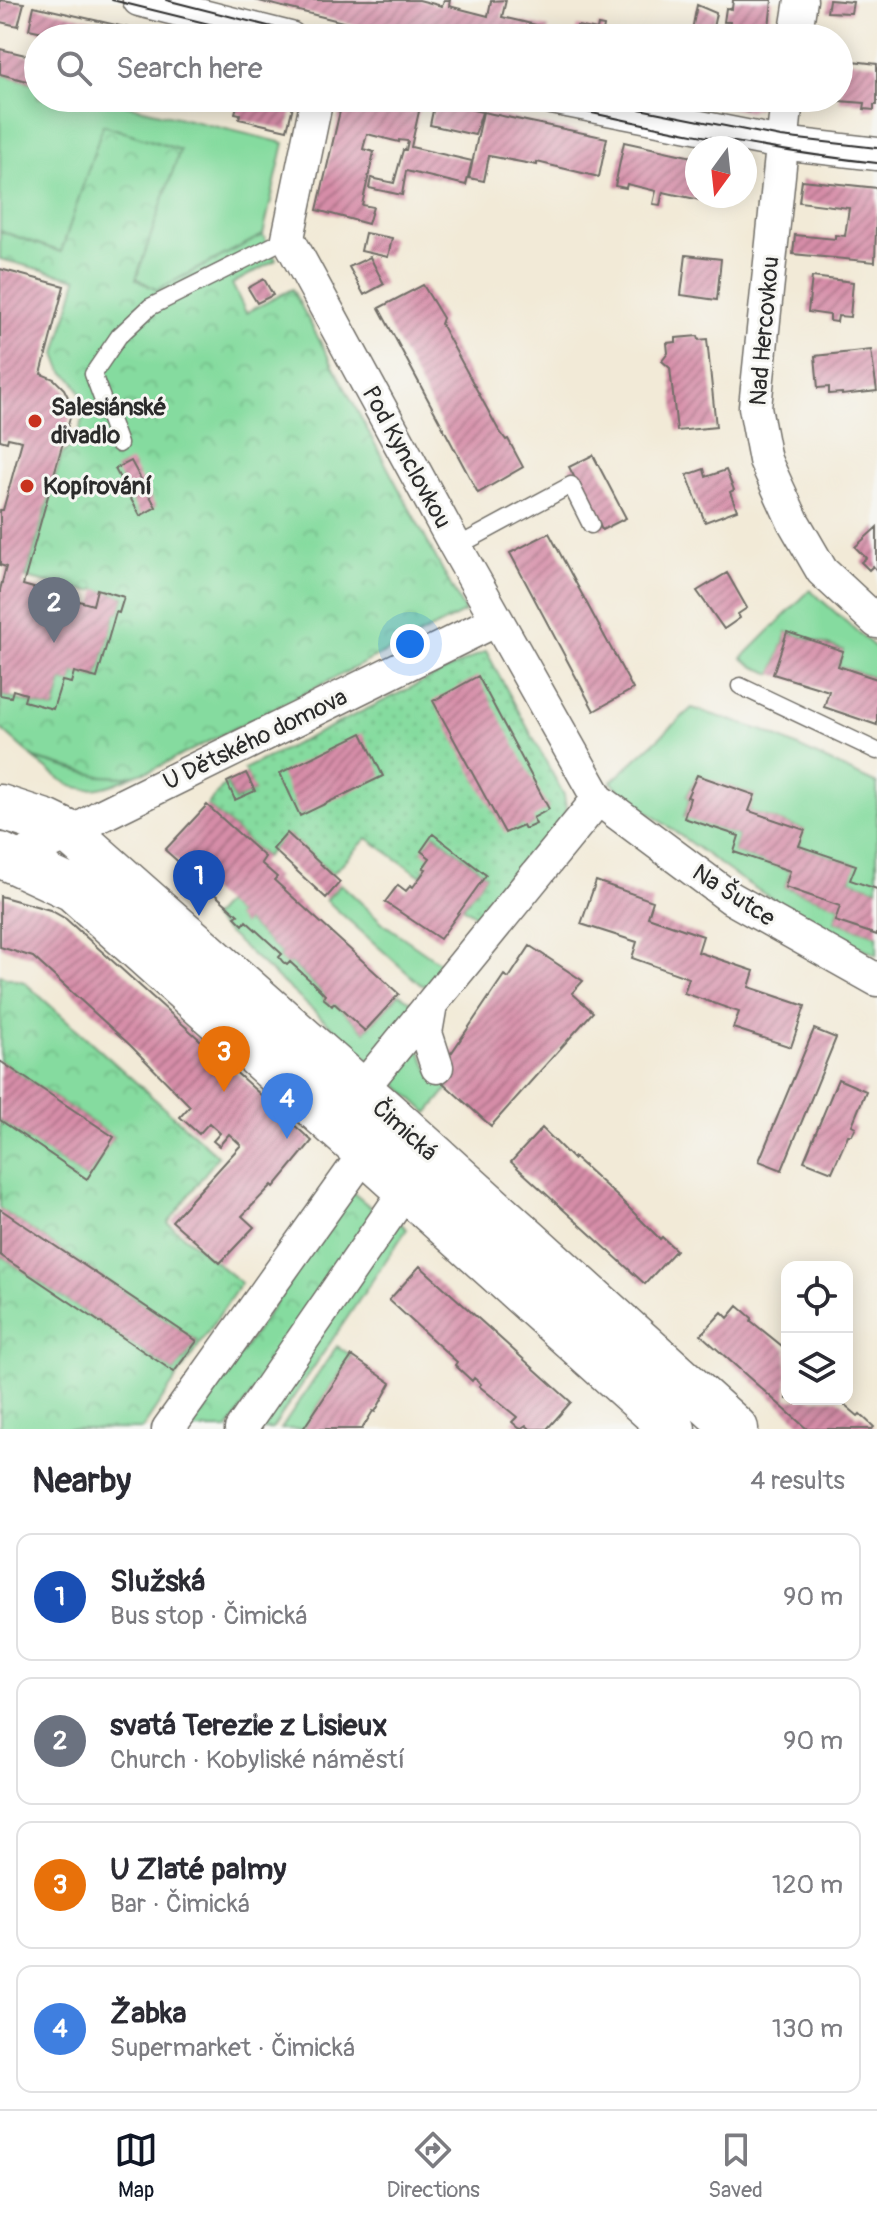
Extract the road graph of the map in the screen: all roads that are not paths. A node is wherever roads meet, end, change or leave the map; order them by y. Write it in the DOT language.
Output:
graph roads {
  1 [pos="139,0"];
  2 [pos="801,0"];
  3 [pos="234,24"];
  4 [pos="797,24"];
  5 [pos="314,112"];
  6 [pos="623,112"];
  7 [pos="785,112"];
  8 [pos="781,143"];
  9 [pos="877,154"];
  10 [pos="288,238"];
  11 [pos="119,444"];
  12 [pos="591,525"];
  13 [pos="456,547"];
  14 [pos="497,620"];
  15 [pos="877,622"];
  16 [pos="740,686"];
  17 [pos="877,751"];
  18 [pos="598,799"];
  19 [pos="0,807"];
  20 [pos="71,834"];
  21 [pos="7,857"];
  22 [pos="877,980"];
  23 [pos="431,1004"];
  24 [pos="437,1067"];
  25 [pos="370,1079"];
  26 [pos="392,1118"];
  27 [pos="364,1151"];
  28 [pos="432,1154"];
  29 [pos="406,1188"];
  30 [pos="174,1411"];
  31 [pos="241,1429"];
  32 [pos="673,1429"];
  33 [pos="736,1429"];
  1 -- 3 [label="street"];
  2 -- 4 [label="street"];
  5 -- 10 [label="street"];
  6 -- 8 [label="street"];
  7 -- 8 [label="street, Nad Hercovkou"];
  8 -- 9 [label="street"];
  8 -- 15 [label="street, Nad Hercovkou"];
  10 -- 11 [label="lane"];
  10 -- 13 [label="street, Pod Kynclovkou"];
  12 -- 13 [label="lane"];
  13 -- 14 [label="street, Pod Kynclovkou"];
  14 -- 18 [label="street, Pod Kynclovkou"];
  14 -- 20 [label="street, U Dětského domova"];
  16 -- 17 [label="lane"];
  18 -- 22 [label="street, Na Šutce"];
  18 -- 23 [label="street"];
  19 -- 20 [label="main road, Čimická"];
  20 -- 21 [label="street, U Dětského domova"];
  20 -- 26 [label="main road, Čimická"];
  21 -- 27 [label="main road, Čimická"];
  23 -- 24 [label="street"];
  23 -- 25 [label="street"];
  26 -- 27 [label="street"];
  26 -- 28 [label="main road, Čimická"];
  27 -- 29 [label="main road, Čimická"];
  27 -- 30 [label="street"];
  28 -- 29 [label="street"];
  28 -- 33 [label="main road, Čimická"];
  29 -- 31 [label="street"];
  29 -- 32 [label="main road, Čimická"];
}
